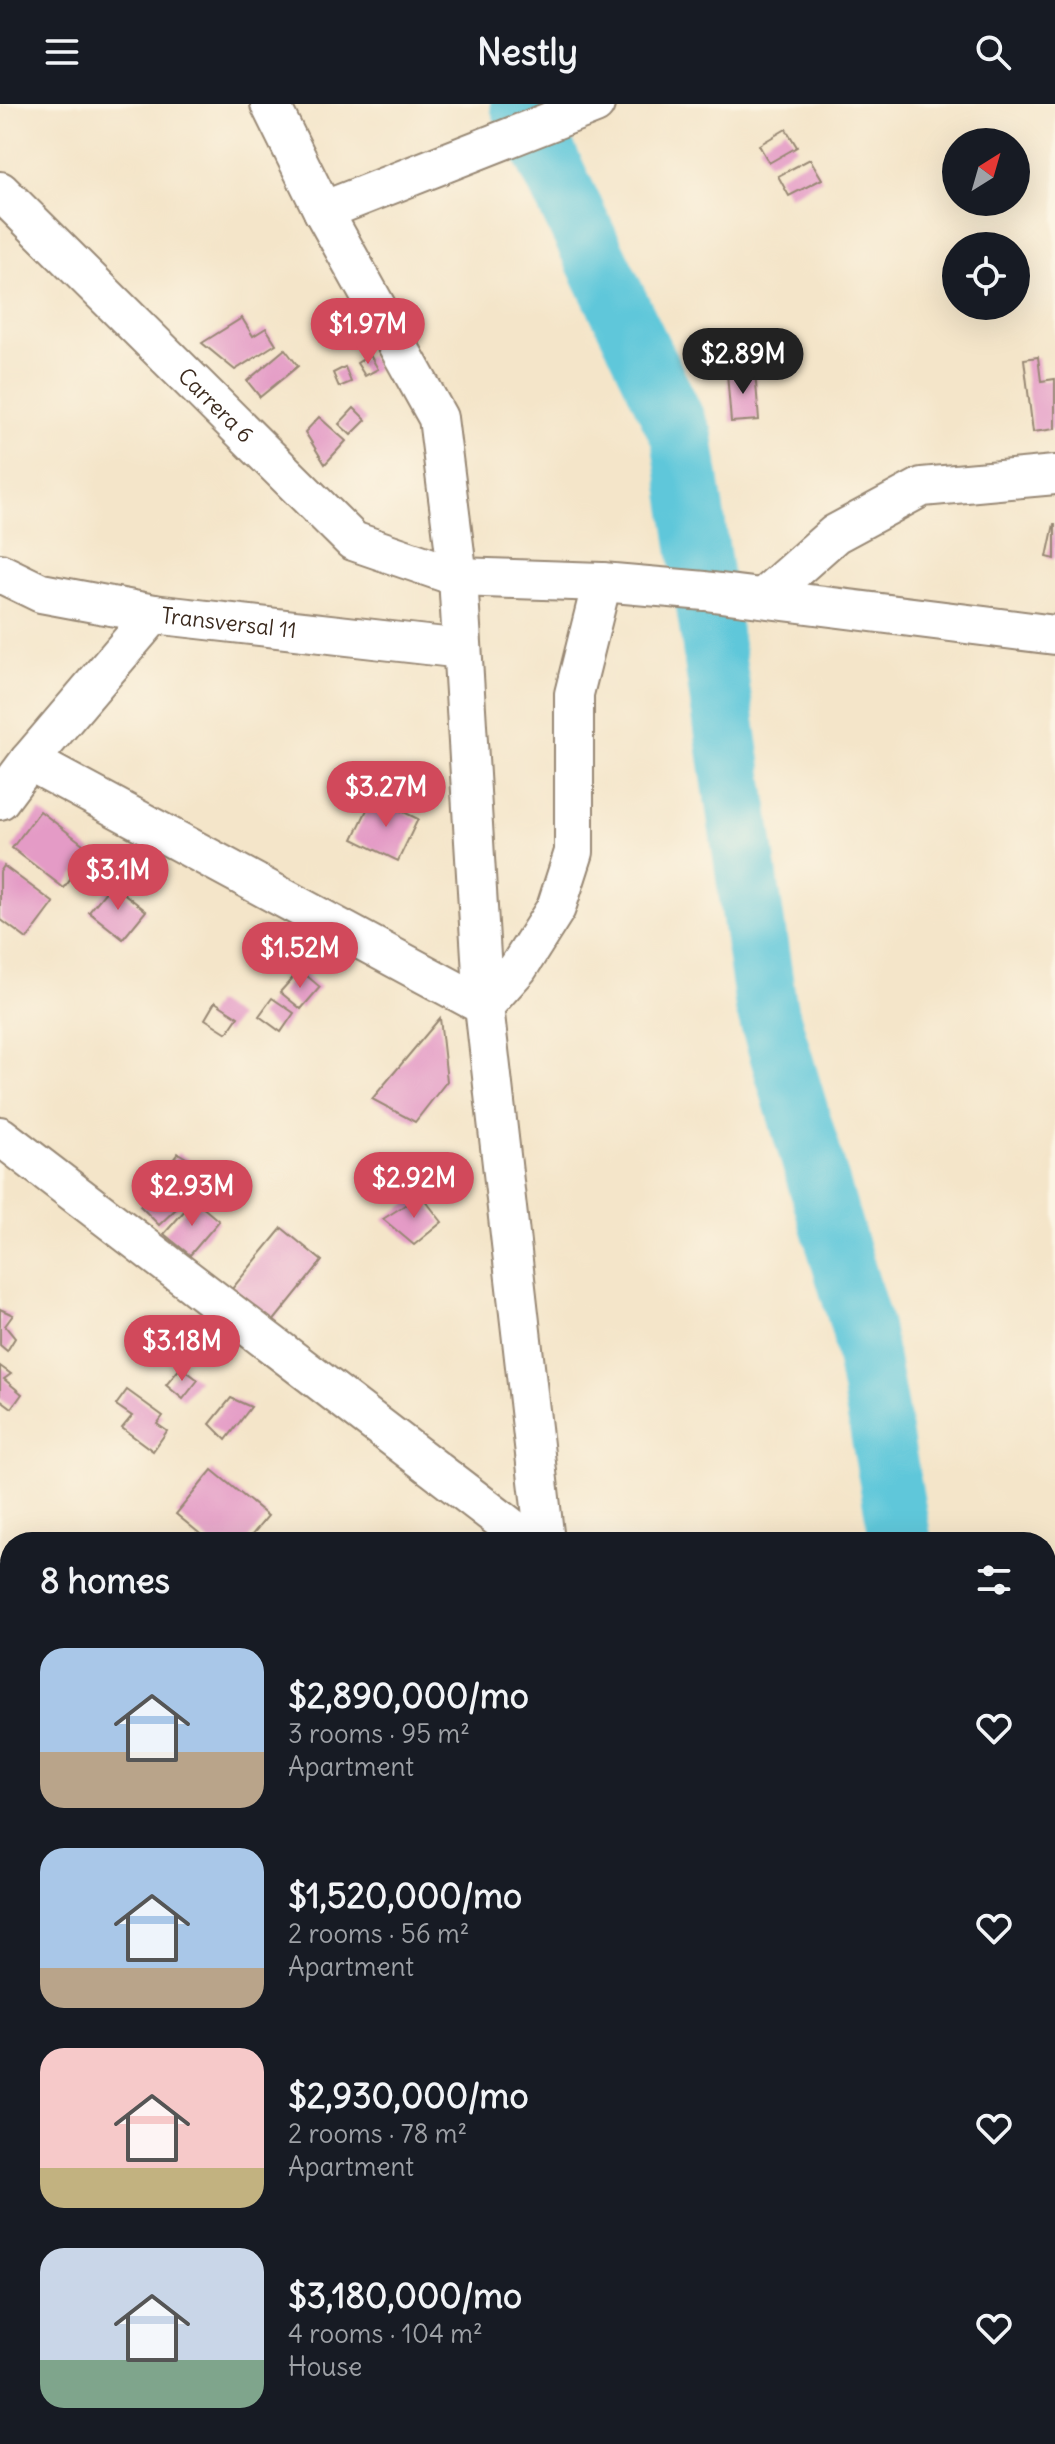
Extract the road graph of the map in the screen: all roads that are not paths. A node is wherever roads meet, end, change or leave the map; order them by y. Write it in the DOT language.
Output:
graph roads {
  1 [pos="270,104"];
  2 [pos="595,104"];
  3 [pos="0,191"];
  4 [pos="323,211"];
  5 [pos="1055,475"];
  6 [pos="0,573"];
  7 [pos="458,577"];
  8 [pos="602,582"];
  9 [pos="764,597"];
  10 [pos="154,614"];
  11 [pos="1055,635"];
  12 [pos="462,649"];
  13 [pos="29,761"];
  14 [pos="0,800"];
  15 [pos="484,1006"];
  16 [pos="0,1136"];
  17 [pos="517,1532"];
  18 [pos="544,1532"];
  1 -- 4 [label="street"];
  2 -- 4 [label="street"];
  3 -- 7 [label="street, Carrera 6"];
  4 -- 7 [label="street"];
  5 -- 9 [label="street"];
  6 -- 10 [label="street, Transversal 11"];
  7 -- 8 [label="street, Carrera 6"];
  7 -- 12 [label="street"];
  8 -- 9 [label="street, Carrera 6"];
  8 -- 15 [label="street"];
  9 -- 11 [label="street, Carrera 6"];
  10 -- 12 [label="street, Transversal 11"];
  10 -- 13 [label="street"];
  12 -- 15 [label="street"];
  13 -- 14 [label="street"];
  13 -- 15 [label="street"];
  15 -- 18 [label="street"];
  16 -- 17 [label="street"];
}
